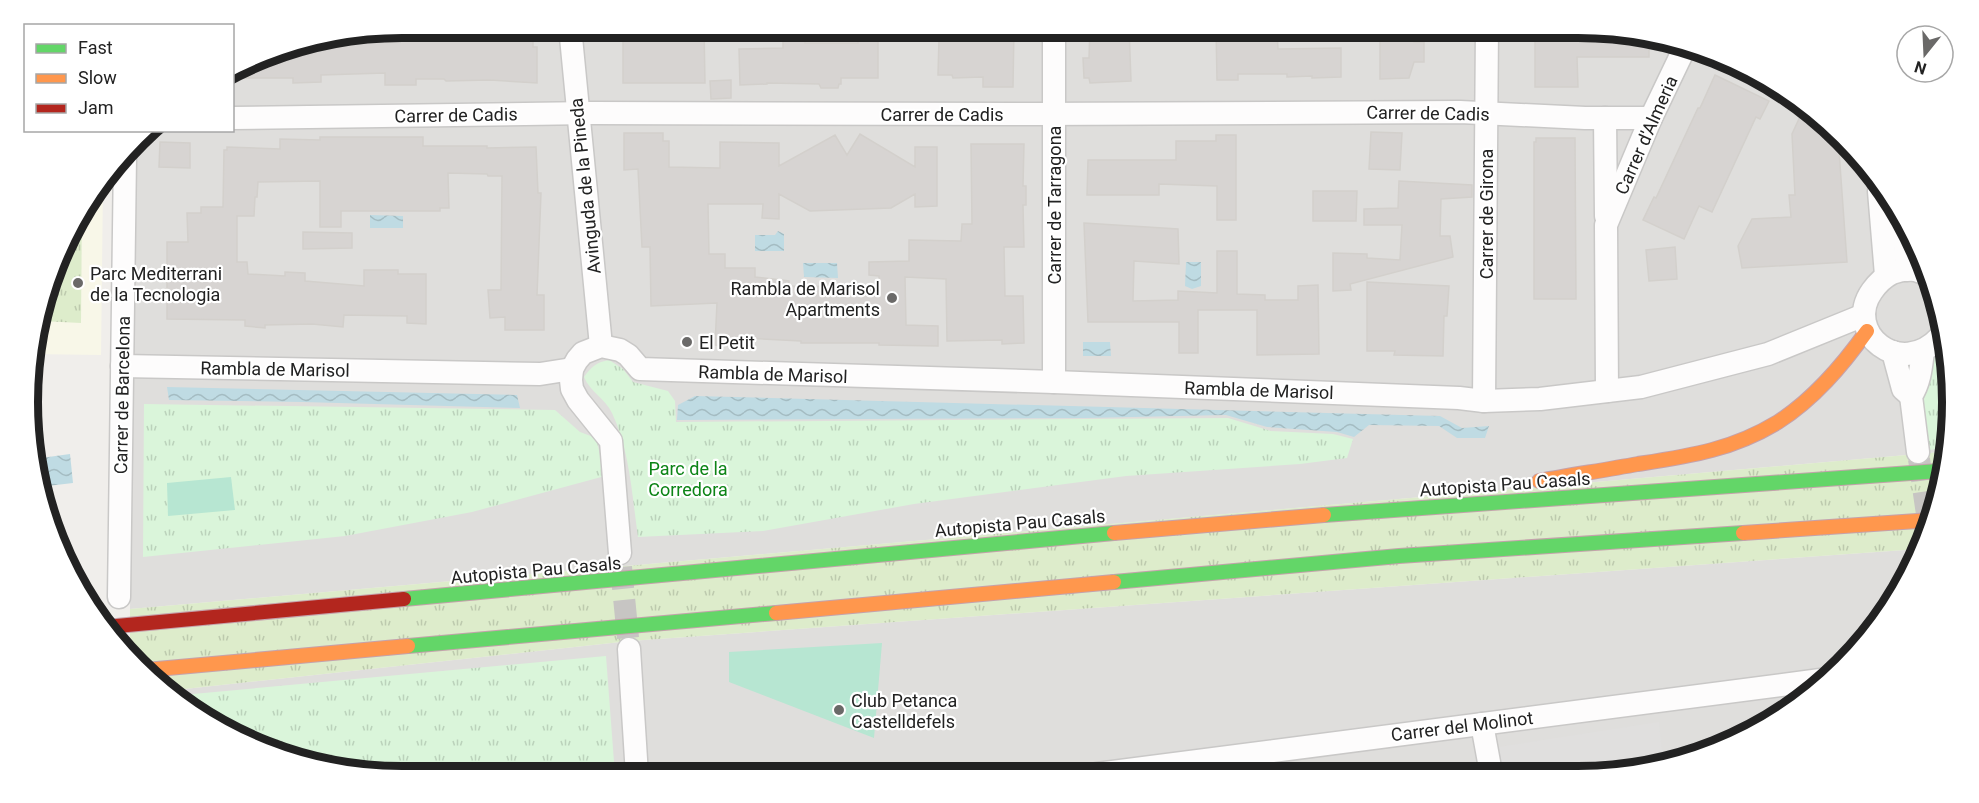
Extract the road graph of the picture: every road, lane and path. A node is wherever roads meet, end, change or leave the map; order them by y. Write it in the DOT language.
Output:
graph roads {
  1 [pos="571,38"];
  2 [pos="1054,38"];
  3 [pos="1487,38"];
  4 [pos="1682,53"];
  5 [pos="577,113"];
  6 [pos="1487,113"];
  7 [pos="1054,114"];
  8 [pos="234,118"];
  9 [pos="1605,118"];
  10 [pos="1651,118"];
  11 [pos="125,165"];
  12 [pos="1883,205"];
  13 [pos="1606,225"];
  14 [pos="1904,241"];
  15 [pos="1906,273"];
  16 [pos="1866,323"];
  17 [pos="1932,344"];
  18 [pos="601,346"];
  19 [pos="1893,352"];
  20 [pos="122,366"];
  21 [pos="572,369"];
  22 [pos="1054,382"];
  23 [pos="1607,391"];
  24 [pos="1911,396"];
  25 [pos="1484,401"];
  26 [pos="1918,452"];
  27 [pos="1935,471"];
  28 [pos="1524,483"];
  29 [pos="1420,494"];
  30 [pos="1921,521"];
  31 [pos="1158,528"];
  32 [pos="620,553"];
  33 [pos="119,597"];
  34 [pos="115,626"];
  35 [pos="629,649"];
  36 [pos="155,669"];
  37 [pos="1810,681"];
  38 [pos="1482,724"];
  39 [pos="636,766"];
  40 [pos="1159,766"];
  41 [pos="1490,766"];
  1 -- 5 [label="street, Avinguda de la Pineda"];
  2 -- 7 [label="street, Carrer de Tarragona"];
  3 -- 6 [label="street, Carrer de Girona"];
  4 -- 10 [label="street, Carrer d'Almeria"];
  5 -- 7 [label="street, Carrer de Cadis"];
  5 -- 8 [label="street, Carrer de Cadis"];
  5 -- 18 [label="street, Avinguda de la Pineda"];
  6 -- 7 [label="street, Carrer de Cadis"];
  6 -- 9 [label="street, Carrer de Cadis"];
  6 -- 25 [label="street, Carrer de Girona"];
  7 -- 22 [label="street, Carrer de Tarragona"];
  9 -- 10 [label="street, Carrer de Cadis"];
  9 -- 13 [label="street, Carrer d'Almeria"];
  10 -- 13 [label="street, Carrer d'Almeria"];
  11 -- 20 [label="street, Carrer de Barcelona"];
  12 -- 15 [label="street"];
  13 -- 23 [label="street, Carrer d'Almeria"];
  14 -- 15 [label="street"];
  15 -- 16 [label="street"];
  16 -- 19 [label="street"];
  16 -- 23 [label="street, Rambla de Marisol"];
  16 -- 28 [label="highway"];
  17 -- 19 [label="street"];
  17 -- 24 [label="street"];
  18 -- 21 [label="street"];
  18 -- 22 [label="street, Rambla de Marisol"];
  19 -- 24 [label="street"];
  20 -- 21 [label="street, Rambla de Marisol"];
  20 -- 33 [label="street, Carrer de Barcelona"];
  21 -- 32 [label="street"];
  22 -- 25 [label="street, Rambla de Marisol"];
  23 -- 25 [label="street, Rambla de Marisol"];
  24 -- 26 [label="street"];
  27 -- 31 [label="highway, Autopista Pau Casals"];
  29 -- 31 [label="highway"];
  30 -- 36 [label="highway"];
  31 -- 34 [label="highway, Autopista Pau Casals"];
  35 -- 39 [label="street"];
  37 -- 38 [label="street, Carrer del Molinot"];
  38 -- 40 [label="street, Carrer del Molinot"];
  38 -- 41 [label="street"];
}
